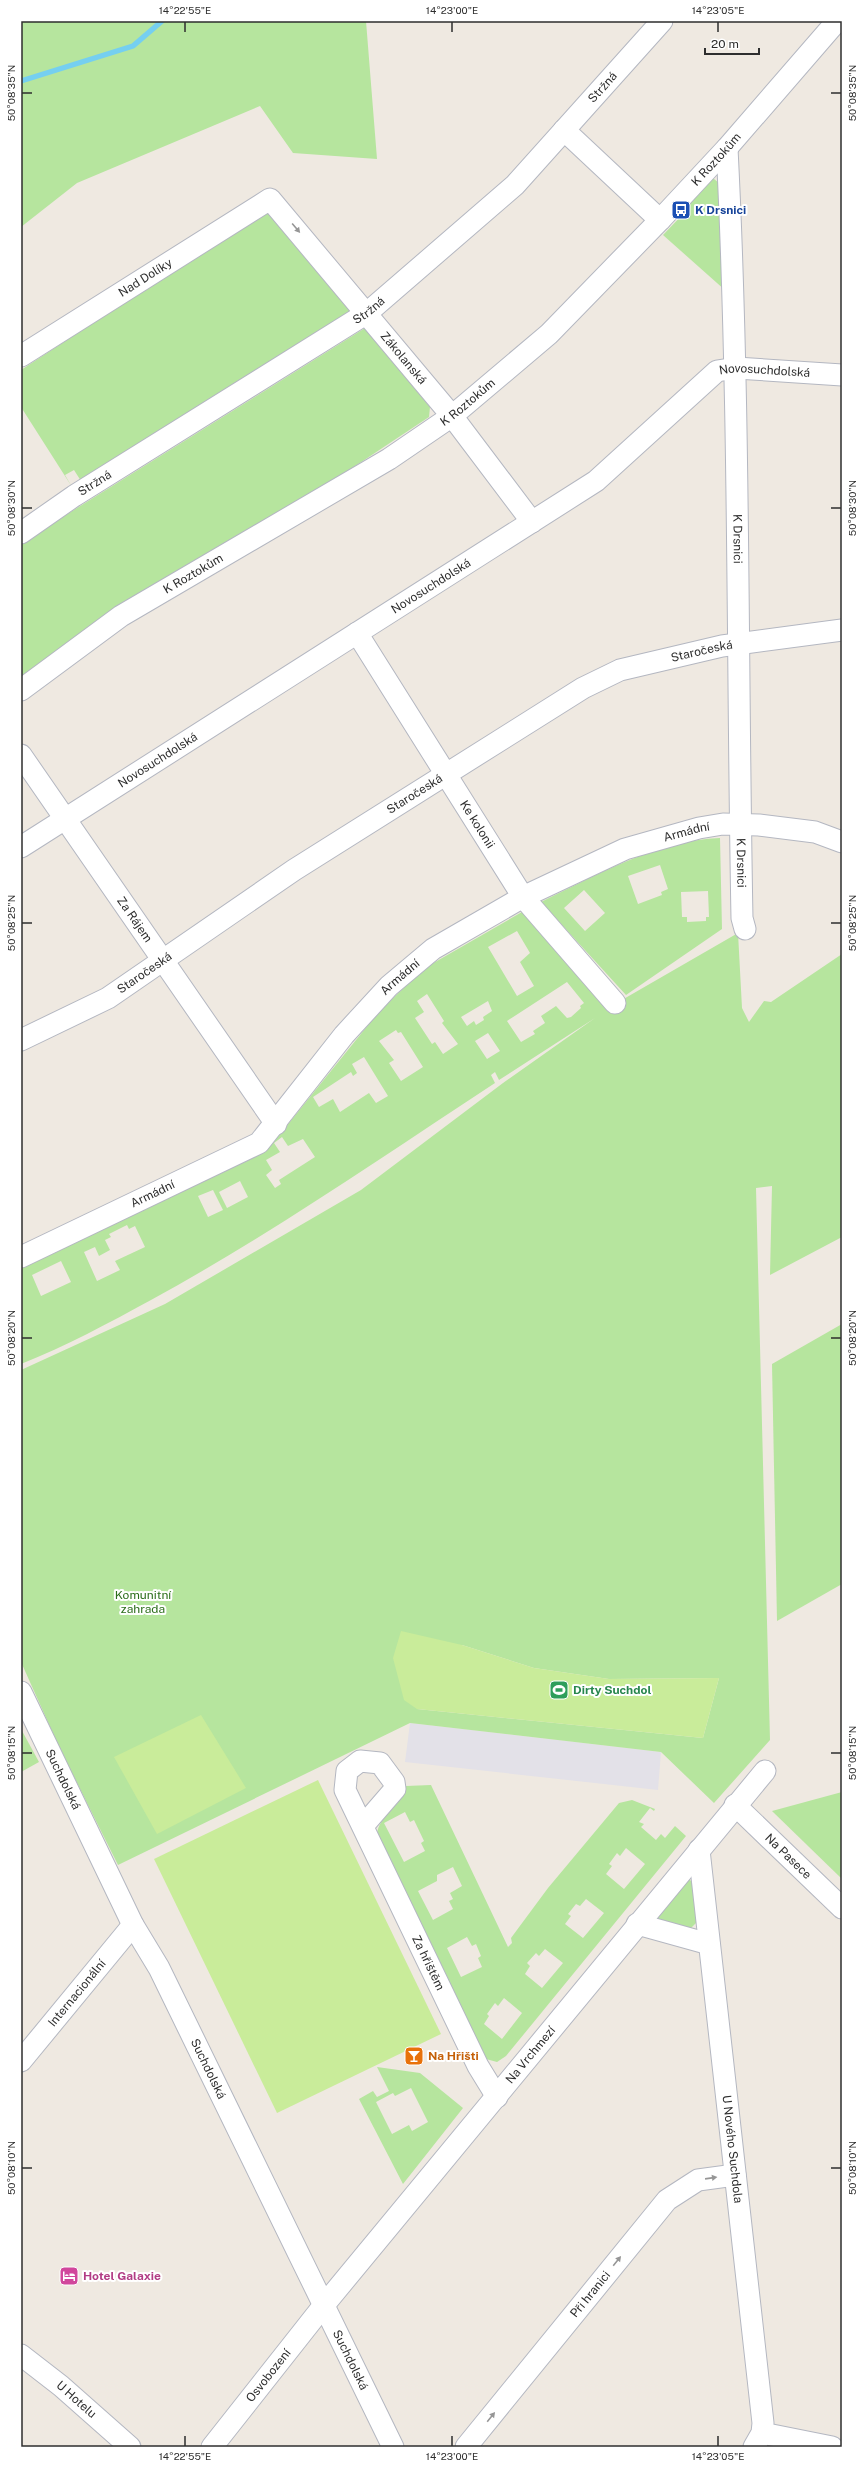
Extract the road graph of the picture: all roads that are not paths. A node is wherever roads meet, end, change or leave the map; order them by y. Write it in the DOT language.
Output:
graph roads {
  1 [pos="662,21"];
  2 [pos="836,21"];
  3 [pos="564,130"];
  4 [pos="727,148"];
  5 [pos="270,199"];
  6 [pos="660,220"];
  7 [pos="367,313"];
  8 [pos="21,356"];
  9 [pos="736,368"];
  10 [pos="842,375"];
  11 [pos="452,416"];
  12 [pos="532,522"];
  13 [pos="21,533"];
  14 [pos="842,630"];
  15 [pos="357,633"];
  16 [pos="738,643"];
  17 [pos="21,690"];
  18 [pos="21,755"];
  19 [pos="446,773"];
  20 [pos="65,819"];
  21 [pos="740,824"];
  22 [pos="842,842"];
  23 [pos="21,846"];
  24 [pos="524,897"];
  25 [pos="744,929"];
  26 [pos="164,960"];
  27 [pos="616,1003"];
  28 [pos="21,1040"];
  29 [pos="276,1124"];
  30 [pos="21,1257"];
  31 [pos="21,1692"];
  32 [pos="764,1771"];
  33 [pos="735,1805"];
  34 [pos="363,1826"];
  35 [pos="699,1850"];
  36 [pos="842,1908"];
  37 [pos="133,1924"];
  38 [pos="637,1924"];
  39 [pos="709,1944"];
  40 [pos="21,2061"];
  41 [pos="497,2097"];
  42 [pos="735,2175"];
  43 [pos="324,2305"];
  44 [pos="21,2355"];
  45 [pos="758,2440"];
  46 [pos="130,2447"];
  47 [pos="212,2447"];
  48 [pos="393,2447"];
  49 [pos="466,2447"];
  50 [pos="832,2447"];
  1 -- 3 [label="street, Stržná"];
  2 -- 4 [label="street, K Roztokům"];
  3 -- 6 [label="street"];
  3 -- 7 [label="street, Stržná"];
  4 -- 6 [label="street, K Roztokům"];
  4 -- 9 [label="street, K Drsnici"];
  5 -- 7 [label="street, Zákolanská, one-way"];
  5 -- 8 [label="street, Nad Dolíky"];
  6 -- 11 [label="street, K Roztokům"];
  7 -- 11 [label="street, Zákolanská"];
  7 -- 13 [label="street, Stržná"];
  9 -- 10 [label="street, Novosuchdolská"];
  9 -- 12 [label="street, Novosuchdolská"];
  9 -- 16 [label="street, K Drsnici"];
  11 -- 12 [label="street, Zákolanská"];
  11 -- 17 [label="street, K Roztokům"];
  12 -- 15 [label="street, Novosuchdolská"];
  14 -- 16 [label="street, Staročeská"];
  15 -- 19 [label="street, Ke kolonii"];
  15 -- 20 [label="street, Novosuchdolská"];
  16 -- 19 [label="street, Staročeská"];
  16 -- 21 [label="street, K Drsnici"];
  18 -- 20 [label="street, Za Rájem"];
  19 -- 24 [label="street, Ke kolonii"];
  19 -- 26 [label="street, Staročeská"];
  20 -- 23 [label="street, Novosuchdolská"];
  20 -- 26 [label="street, Za Rájem"];
  21 -- 22 [label="street, Armádní"];
  21 -- 24 [label="street, Armádní"];
  21 -- 25 [label="street, K Drsnici"];
  24 -- 27 [label="street, Ke kolonii"];
  24 -- 29 [label="street, Armádní"];
  26 -- 28 [label="street, Staročeská"];
  26 -- 29 [label="street, Za Rájem"];
  29 -- 30 [label="street, Armádní"];
  31 -- 37 [label="street, Suchdolská"];
  32 -- 33 [label="street"];
  33 -- 35 [label="street, Na Vrchmezí"];
  33 -- 36 [label="street, Na Pasece"];
  34 -- 41 [label="street, Za hřištěm"];
  35 -- 38 [label="street, Na Vrchmezí"];
  35 -- 39 [label="street, U Nového Suchdola"];
  37 -- 40 [label="street, Internacionální"];
  37 -- 43 [label="street, Suchdolská"];
  38 -- 39 [label="street"];
  38 -- 41 [label="street, Na Vrchmezí"];
  39 -- 42 [label="street, U Nového Suchdola"];
  41 -- 43 [label="street, Na Vrchmezí"];
  42 -- 45 [label="street, U Nového Suchdola"];
  49 -- 42 [label="street, Při hranici, one-way"];
  43 -- 47 [label="street, Osvobození"];
  43 -- 48 [label="street, Suchdolská"];
  44 -- 46 [label="street, U Hotelu"];
  45 -- 50 [label="street"];
}
